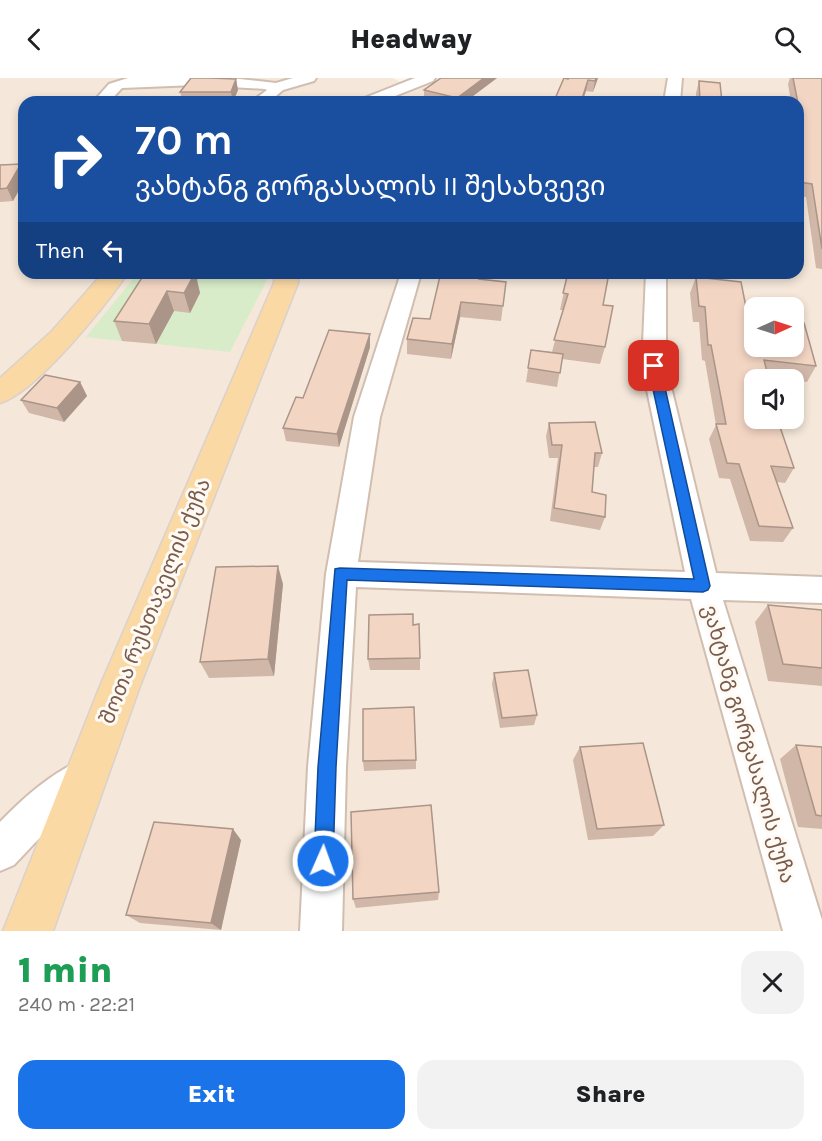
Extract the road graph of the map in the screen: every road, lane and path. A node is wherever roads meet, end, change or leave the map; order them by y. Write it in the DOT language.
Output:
graph roads {
  1 [pos="309,78"];
  2 [pos="428,78"];
  3 [pos="675,78"];
  4 [pos="276,87"];
  5 [pos="107,96"];
  6 [pos="268,96"];
  7 [pos="382,96"];
  8 [pos="673,96"];
  9 [pos="111,279"];
  10 [pos="286,279"];
  11 [pos="409,279"];
  12 [pos="656,279"];
  13 [pos="0,393"];
  14 [pos="340,574"];
  15 [pos="703,586"];
  16 [pos="822,590"];
  17 [pos="82,779"];
  18 [pos="0,851"];
  19 [pos="28,931"];
  20 [pos="321,931"];
  21 [pos="804,931"];
  1 -- 4 [label="street"];
  2 -- 7 [label="street"];
  3 -- 8 [label="street"];
  4 -- 5 [label="street"];
  4 -- 6 [label="street"];
  9 -- 13 [label="main road"];
  10 -- 17 [label="main road, შოთა რუსთაველის ქუჩა"];
  11 -- 14 [label="street"];
  12 -- 15 [label="street, ვახტანგ გორგასალის ქუჩა"];
  14 -- 15 [label="street"];
  14 -- 20 [label="street"];
  15 -- 16 [label="street"];
  15 -- 21 [label="street, ვახტანგ გორგასალის ქუჩა"];
  17 -- 18 [label="street"];
  17 -- 19 [label="main road, შოთა რუსთაველის ქუჩა"];
}
